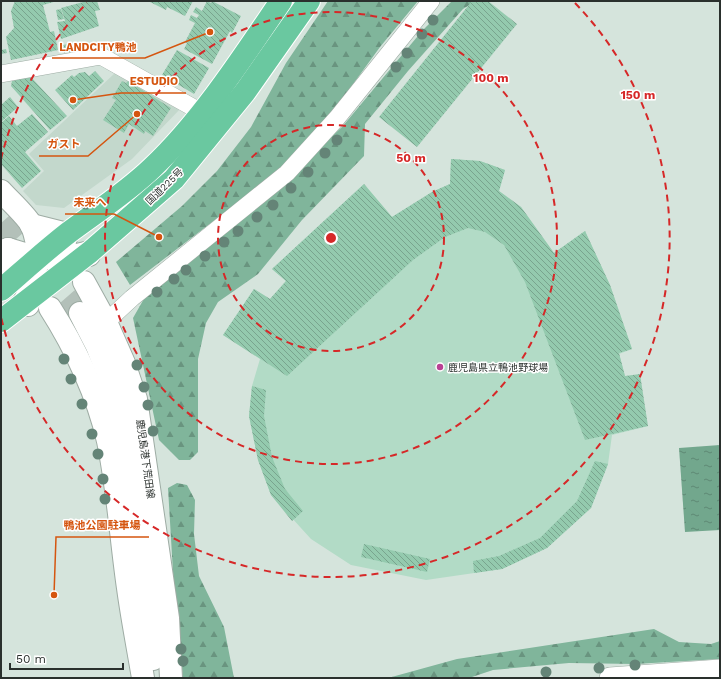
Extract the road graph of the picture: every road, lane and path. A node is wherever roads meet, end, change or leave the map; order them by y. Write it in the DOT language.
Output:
graph roads {
  1 [pos="281,1"];
  2 [pos="309,1"];
  3 [pos="431,1"];
  4 [pos="1,74"];
  5 [pos="202,112"];
  6 [pos="1,191"];
  7 [pos="31,225"];
  8 [pos="67,234"];
  9 [pos="4,245"];
  10 [pos="90,252"];
  11 [pos="38,258"];
  12 [pos="58,269"];
  13 [pos="1,278"];
  14 [pos="84,282"];
  15 [pos="34,283"];
  16 [pos="1,291"];
  17 [pos="23,304"];
  18 [pos="50,308"];
  19 [pos="80,313"];
  20 [pos="1,321"];
  21 [pos="106,322"];
  22 [pos="720,670"];
  23 [pos="165,676"];
  24 [pos="143,678"];
  25 [pos="610,678"];
  1 -- 5 [label="highway"];
  2 -- 10 [label="highway, 国道225号"];
  3 -- 21 [label="street"];
  4 -- 5 [label="street"];
  5 -- 8 [label="highway"];
  6 -- 7 [label="main road"];
  7 -- 8 [label="main road"];
  7 -- 11 [label="main road"];
  8 -- 11 [label="highway"];
  8 -- 12 [label="main road"];
  9 -- 11 [label="main road"];
  9 -- 13 [label="main road"];
  10 -- 12 [label="highway, 国道225号"];
  10 -- 14 [label="main road"];
  11 -- 12 [label="main road"];
  11 -- 15 [label="main road"];
  11 -- 16 [label="highway"];
  12 -- 14 [label="main road"];
  12 -- 15 [label="main road"];
  12 -- 17 [label="highway, 国道225号"];
  12 -- 18 [label="main road"];
  14 -- 21 [label="main road, 鹿児島港下荒田線"];
  15 -- 16 [label="main road"];
  15 -- 17 [label="main road"];
  17 -- 18 [label="main road"];
  17 -- 20 [label="highway, 国道225号"];
  18 -- 24 [label="main road"];
  19 -- 23 [label="main road, 鹿児島港下荒田線"];
  21 -- 23 [label="main road, 鹿児島港下荒田線"];
  22 -- 25 [label="street"];
}
